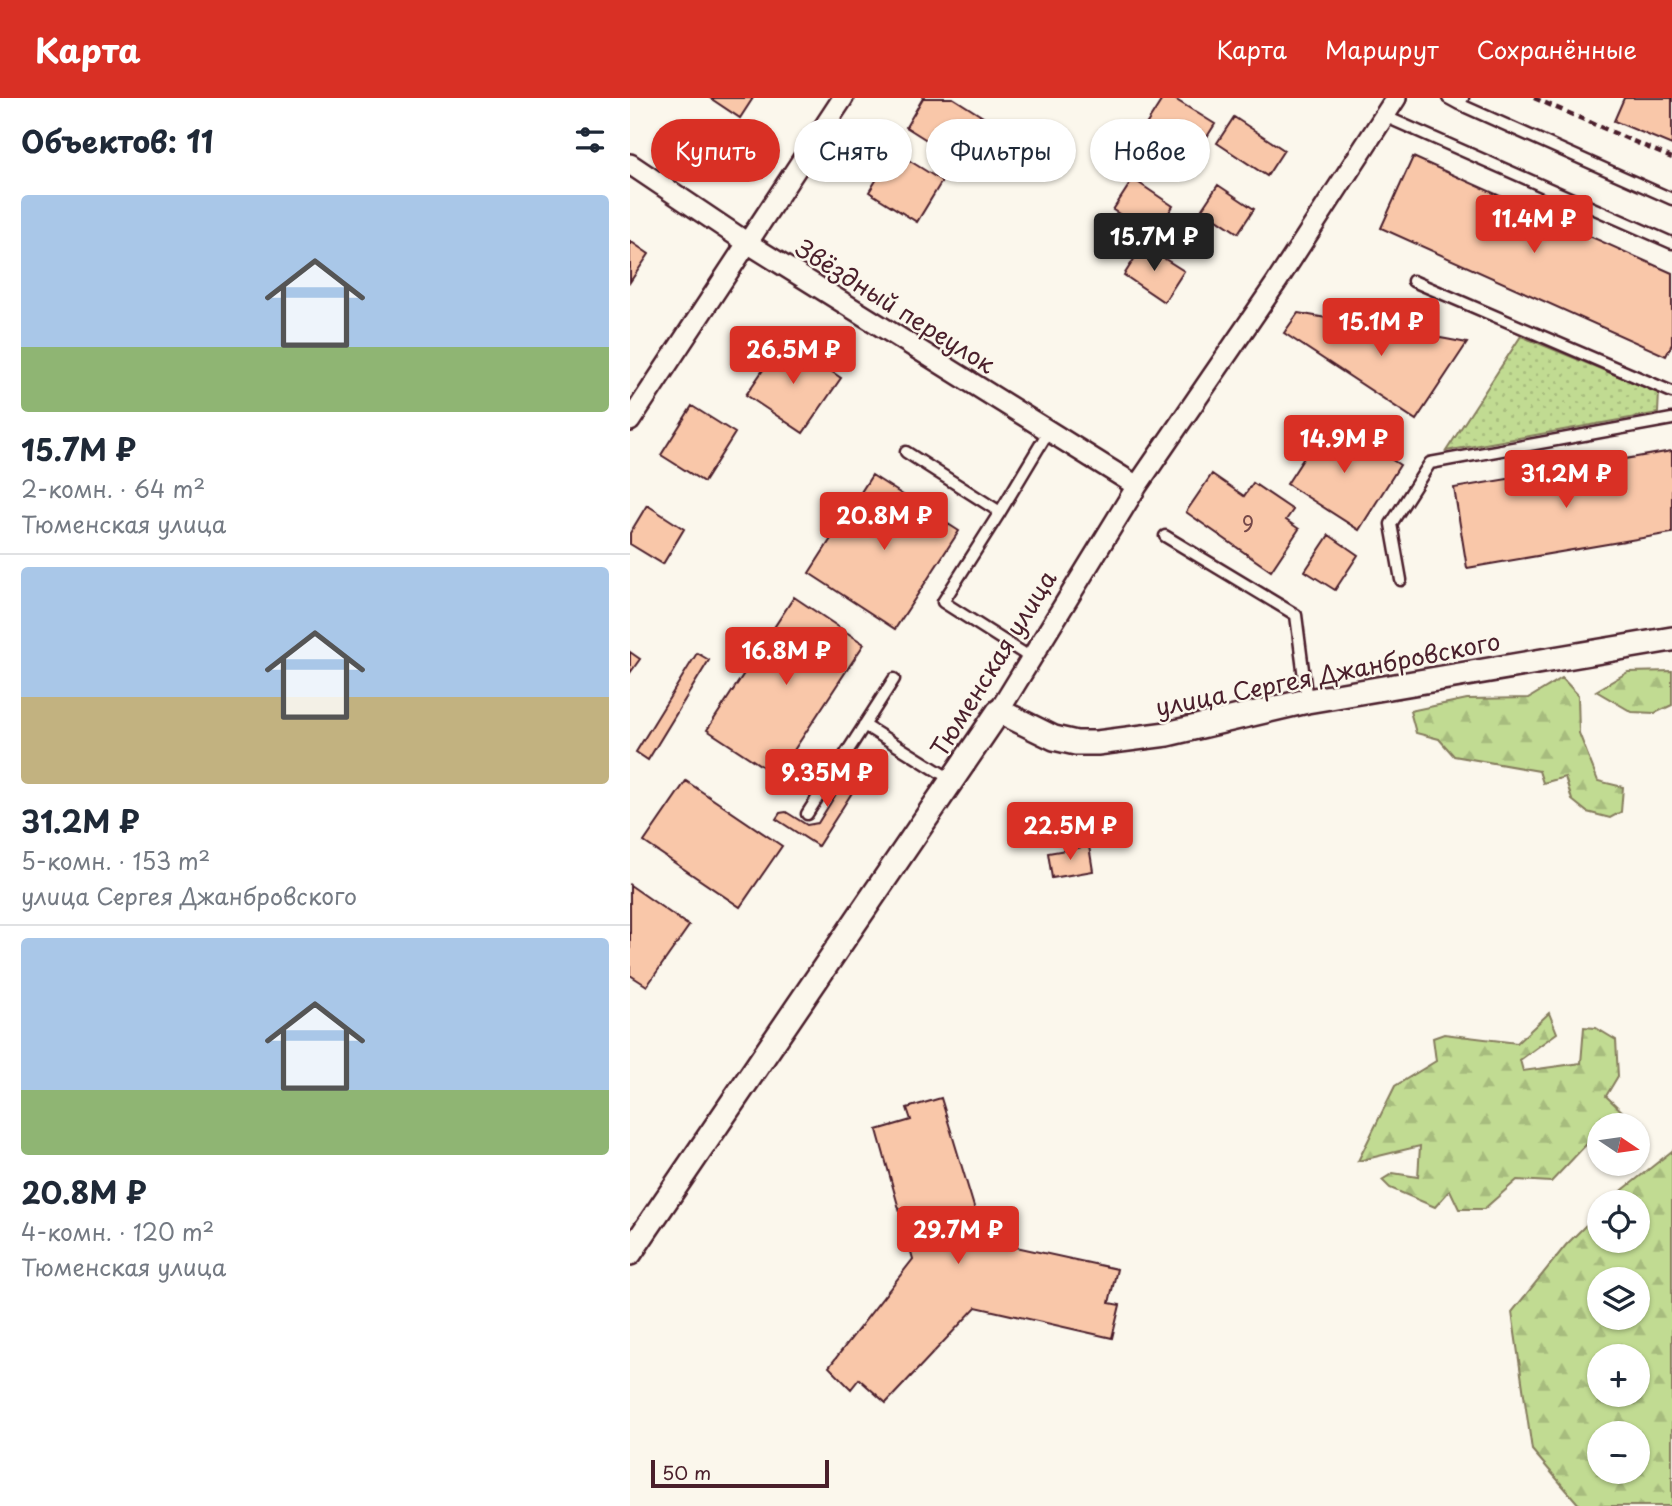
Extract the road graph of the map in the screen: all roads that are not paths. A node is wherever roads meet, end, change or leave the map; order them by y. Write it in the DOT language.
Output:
graph roads {
  1 [pos="843,98"];
  2 [pos="1396,98"];
  3 [pos="1448,98"];
  4 [pos="1461,101"];
  5 [pos="1384,116"];
  6 [pos="630,164"];
  7 [pos="1672,199"];
  8 [pos="747,242"];
  9 [pos="1672,243"];
  10 [pos="1413,281"];
  11 [pos="1672,392"];
  12 [pos="1672,419"];
  13 [pos="630,421"];
  14 [pos="1048,432"];
  15 [pos="906,453"];
  16 [pos="1137,486"];
  17 [pos="1000,512"];
  18 [pos="1165,536"];
  19 [pos="1401,580"];
  20 [pos="1672,639"];
  21 [pos="1031,658"];
  22 [pos="894,679"];
  23 [pos="1307,701"];
  24 [pos="999,711"];
  25 [pos="864,725"];
  26 [pos="952,779"];
  27 [pos="807,814"];
  28 [pos="630,1253"];
  1 -- 8 [label="street"];
  2 -- 5 [label="street, Тюменская улица"];
  3 -- 4 [label="lane"];
  4 -- 7 [label="lane"];
  5 -- 9 [label="lane"];
  5 -- 16 [label="street, Тюменская улица"];
  6 -- 8 [label="street, Звёздный переулок"];
  8 -- 13 [label="street"];
  8 -- 14 [label="street, Звёздный переулок"];
  10 -- 11 [label="lane"];
  12 -- 19 [label="lane"];
  14 -- 16 [label="street, Звёздный переулок"];
  14 -- 17 [label="lane"];
  15 -- 17 [label="lane"];
  16 -- 21 [label="street, Тюменская улица"];
  17 -- 21 [label="lane"];
  18 -- 23 [label="lane"];
  20 -- 23 [label="street, улица Сергея Джанбровского"];
  21 -- 24 [label="street, Тюменская улица"];
  22 -- 25 [label="lane"];
  23 -- 24 [label="street, улица Сергея Джанбровского"];
  24 -- 26 [label="street, Тюменская улица"];
  25 -- 26 [label="lane"];
  25 -- 27 [label="lane"];
  26 -- 28 [label="street, Тюменская улица"];
}
